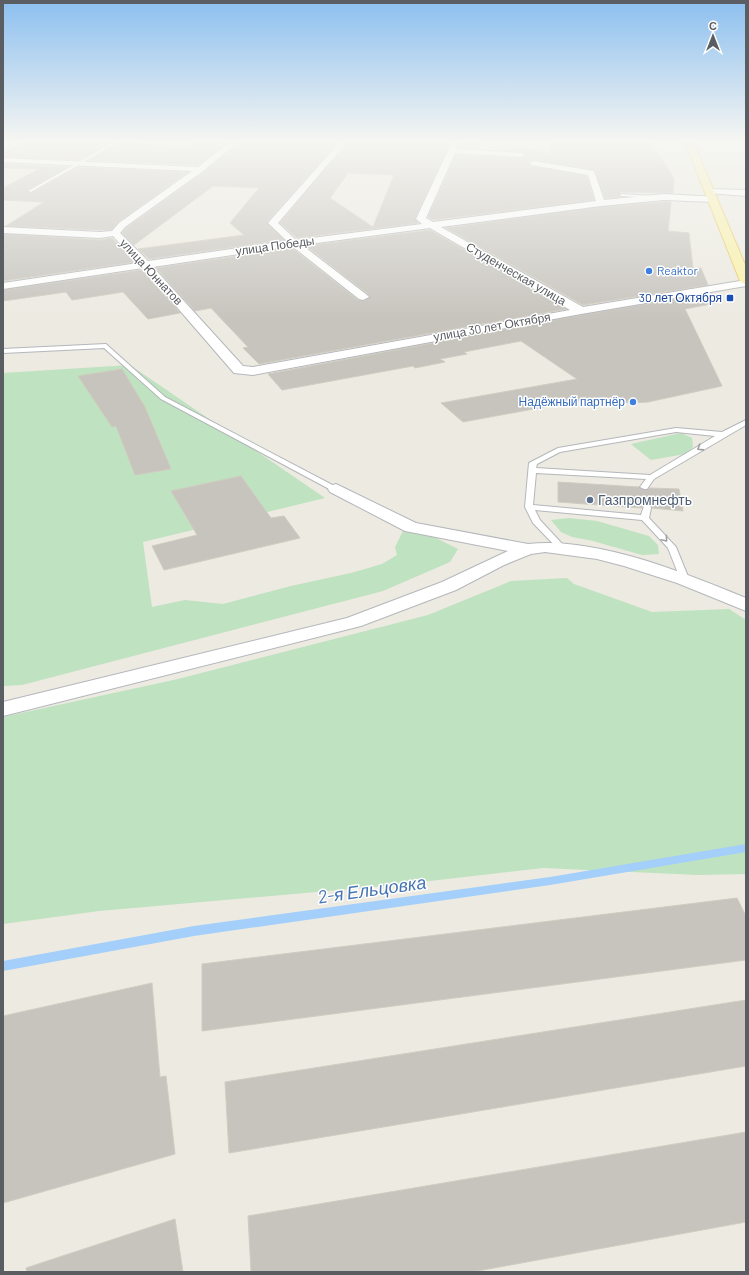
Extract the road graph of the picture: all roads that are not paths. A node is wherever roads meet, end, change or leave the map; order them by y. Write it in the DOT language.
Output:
graph roads {
  1 [pos="155,202"];
  2 [pos="292,202"];
  3 [pos="429,202"];
  4 [pos="624,202"];
  5 [pos="714,202"];
  6 [pos="601,204"];
  7 [pos="430,224"];
  8 [pos="3,230"];
  9 [pos="115,233"];
  10 [pos="294,243"];
  11 [pos="147,266"];
  12 [pos="745,277"];
  13 [pos="3,286"];
  14 [pos="364,297"];
  15 [pos="581,311"];
  16 [pos="3,351"];
  17 [pos="239,370"];
  18 [pos="746,422"];
  19 [pos="723,434"];
  20 [pos="532,470"];
  21 [pos="651,477"];
  22 [pos="644,487"];
  23 [pos="336,489"];
  24 [pos="529,507"];
  25 [pos="647,508"];
  26 [pos="645,518"];
  27 [pos="562,548"];
  28 [pos="528,549"];
  29 [pos="684,580"];
  30 [pos="723,595"];
  31 [pos="746,600"];
  32 [pos="746,605"];
  33 [pos="3,709"];
  1 -- 9 [label="street, улица Юннатов"];
  2 -- 10 [label="street"];
  3 -- 7 [label="street"];
  4 -- 6 [label="street, улица Победы"];
  5 -- 12 [label="main road"];
  6 -- 7 [label="street, улица Победы"];
  7 -- 10 [label="street, улица Победы"];
  7 -- 15 [label="street, Студенческая улица"];
  8 -- 9 [label="street"];
  9 -- 11 [label="street, улица Юннатов"];
  10 -- 11 [label="street, улица Победы"];
  10 -- 14 [label="street"];
  11 -- 13 [label="street, улица Победы"];
  11 -- 17 [label="street, улица Юннатов"];
  12 -- 15 [label="street, улица 30 лет Октября"];
  15 -- 17 [label="street, улица 30 лет Октября"];
  16 -- 23 [label="lane"];
  18 -- 19 [label="lane"];
  19 -- 20 [label="lane"];
  19 -- 21 [label="lane, one-way"];
  20 -- 21 [label="lane"];
  20 -- 24 [label="lane"];
  21 -- 22 [label="lane"];
  23 -- 28 [label="street"];
  24 -- 26 [label="lane"];
  24 -- 27 [label="lane"];
  25 -- 26 [label="lane"];
  26 -- 29 [label="lane, one-way"];
  27 -- 28 [label="street"];
  27 -- 29 [label="street"];
  28 -- 33 [label="street"];
  29 -- 30 [label="street"];
  30 -- 31 [label="street"];
  30 -- 32 [label="street"];
}
